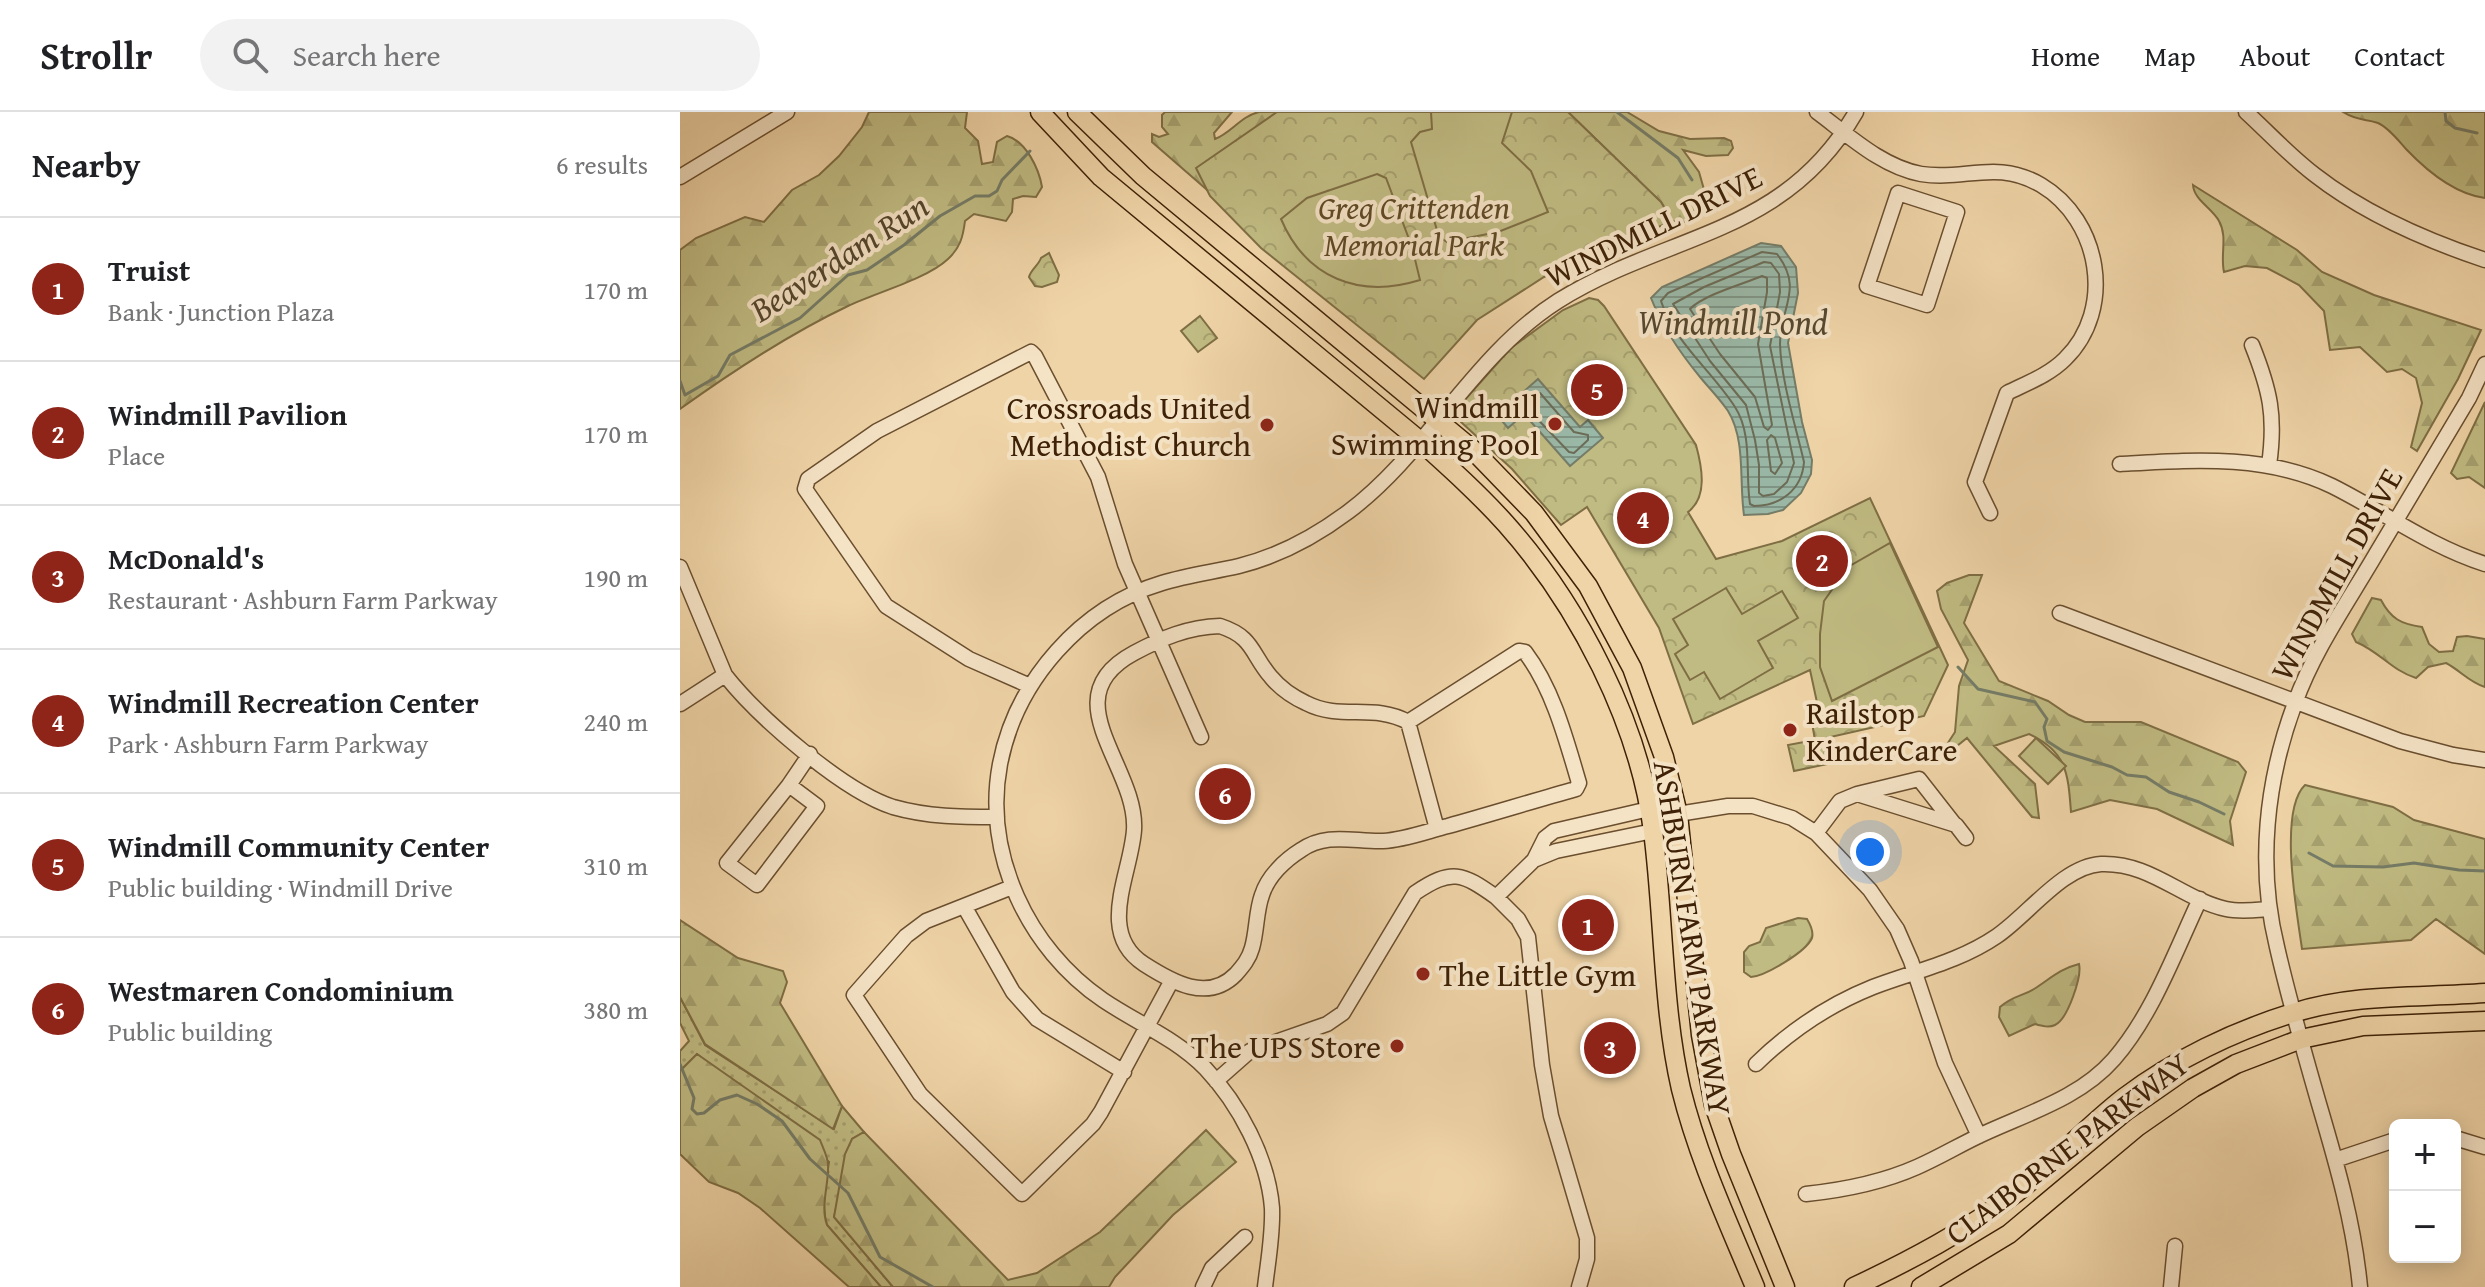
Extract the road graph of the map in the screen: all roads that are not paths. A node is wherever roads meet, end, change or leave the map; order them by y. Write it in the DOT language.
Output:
graph roads {
  1 [pos="787,112"];
  2 [pos="1040,112"];
  3 [pos="1077,112"];
  4 [pos="1817,112"];
  5 [pos="1856,112"];
  6 [pos="2246,112"];
  7 [pos="1843,131"];
  8 [pos="1906,170"];
  9 [pos="680,177"];
  10 [pos="1898,193"];
  11 [pos="2485,260"];
  12 [pos="2252,345"];
  13 [pos="2485,364"];
  14 [pos="1437,420"];
  15 [pos="1419,440"];
  16 [pos="2120,464"];
  17 [pos="2269,465"];
  18 [pos="1990,513"];
  19 [pos="2395,523"];
  20 [pos="2485,564"];
  21 [pos="680,567"];
  22 [pos="1138,592"];
  23 [pos="2060,613"];
  24 [pos="1157,640"];
  25 [pos="725,675"];
  26 [pos="1030,686"];
  27 [pos="2295,703"];
  28 [pos="680,704"];
  29 [pos="1408,722"];
  30 [pos="1201,737"];
  31 [pos="810,754"];
  32 [pos="2485,760"];
  33 [pos="789,785"];
  34 [pos="1857,794"];
  35 [pos="1649,809"];
  36 [pos="1678,814"];
  37 [pos="997,817"];
  38 [pos="1956,825"];
  39 [pos="1437,829"];
  40 [pos="1653,831"];
  41 [pos="1816,833"];
  42 [pos="1966,838"];
  43 [pos="1534,860"];
  44 [pos="1012,887"];
  45 [pos="1496,897"];
  46 [pos="2200,899"];
  47 [pos="964,906"];
  48 [pos="2269,909"];
  49 [pos="1915,973"];
  50 [pos="1172,980"];
  51 [pos="2485,993"];
  52 [pos="2293,1012"];
  53 [pos="2485,1021"];
  54 [pos="1148,1026"];
  55 [pos="2301,1039"];
  56 [pos="1756,1064"];
  57 [pos="1124,1072"];
  58 [pos="1216,1081"];
  59 [pos="1979,1136"];
  60 [pos="2461,1140"];
  61 [pos="2389,1142"];
  62 [pos="2485,1147"];
  63 [pos="2335,1160"];
  64 [pos="1806,1194"];
  65 [pos="1245,1237"];
  66 [pos="2175,1246"];
  67 [pos="1203,1287"];
  68 [pos="1265,1287"];
  69 [pos="1579,1287"];
  70 [pos="1755,1287"];
  71 [pos="1785,1287"];
  72 [pos="1854,1287"];
  73 [pos="1921,1287"];
  74 [pos="2171,1287"];
  75 [pos="2360,1287"];
  1 -- 9 [label="street"];
  2 -- 15 [label="main road, ASHBURN FARM PARKWAY"];
  3 -- 14 [label="main road, ASHBURN FARM PARKWAY"];
  4 -- 7 [label="street"];
  5 -- 7 [label="street, WINDMILL DRIVE"];
  6 -- 11 [label="street"];
  7 -- 8 [label="street"];
  7 -- 14 [label="street, WINDMILL DRIVE"];
  8 -- 10 [label="street"];
  8 -- 18 [label="street"];
  10 -- 10 [label="street"];
  12 -- 17 [label="street"];
  13 -- 19 [label="street, WINDMILL DRIVE"];
  14 -- 15 [label="street, WINDMILL DRIVE"];
  14 -- 36 [label="main road, ASHBURN FARM PARKWAY"];
  15 -- 22 [label="street, WINDMILL DRIVE"];
  15 -- 35 [label="main road, ASHBURN FARM PARKWAY"];
  16 -- 17 [label="street"];
  17 -- 19 [label="street"];
  19 -- 20 [label="street"];
  19 -- 27 [label="street, WINDMILL DRIVE"];
  21 -- 25 [label="street"];
  22 -- 24 [label="street"];
  22 -- 26 [label="street, WINDMILL DRIVE"];
  22 -- 26 [label="street"];
  23 -- 27 [label="street"];
  24 -- 29 [label="street"];
  24 -- 30 [label="street"];
  24 -- 50 [label="street"];
  25 -- 28 [label="street"];
  25 -- 31 [label="street"];
  26 -- 37 [label="street, WINDMILL DRIVE"];
  27 -- 32 [label="street"];
  27 -- 48 [label="street, WINDMILL DRIVE"];
  29 -- 39 [label="street"];
  29 -- 39 [label="street"];
  31 -- 33 [label="street"];
  31 -- 37 [label="street"];
  33 -- 33 [label="street"];
  34 -- 38 [label="street"];
  34 -- 38 [label="street"];
  34 -- 41 [label="street"];
  35 -- 36 [label="street"];
  35 -- 40 [label="main road, ASHBURN FARM PARKWAY"];
  35 -- 43 [label="street"];
  36 -- 40 [label="street"];
  36 -- 41 [label="street"];
  36 -- 71 [label="main road, ASHBURN FARM PARKWAY"];
  37 -- 44 [label="street, WINDMILL DRIVE"];
  38 -- 42 [label="street"];
  39 -- 50 [label="street"];
  40 -- 43 [label="street"];
  40 -- 70 [label="main road, ASHBURN FARM PARKWAY"];
  41 -- 49 [label="street"];
  43 -- 45 [label="street"];
  44 -- 47 [label="street"];
  44 -- 54 [label="street, WINDMILL DRIVE"];
  45 -- 58 [label="street"];
  45 -- 69 [label="street"];
  46 -- 48 [label="street"];
  46 -- 49 [label="street"];
  46 -- 59 [label="street"];
  47 -- 57 [label="street"];
  47 -- 57 [label="street"];
  48 -- 52 [label="street, WINDMILL DRIVE"];
  49 -- 56 [label="street"];
  49 -- 59 [label="street"];
  50 -- 54 [label="street"];
  51 -- 52 [label="main road, CLAIBORNE PARKWAY"];
  52 -- 55 [label="street, WINDMILL DRIVE"];
  52 -- 72 [label="main road, CLAIBORNE PARKWAY"];
  53 -- 55 [label="main road, CLAIBORNE PARKWAY"];
  54 -- 57 [label="street"];
  54 -- 58 [label="street, WINDMILL DRIVE"];
  55 -- 63 [label="street, WINDMILL DRIVE"];
  55 -- 73 [label="main road, CLAIBORNE PARKWAY"];
  58 -- 68 [label="street, WINDMILL DRIVE"];
  59 -- 64 [label="street"];
  60 -- 62 [label="street"];
  61 -- 63 [label="street"];
  63 -- 75 [label="street, WINDMILL DRIVE"];
  65 -- 67 [label="street"];
  66 -- 74 [label="street"];
}
